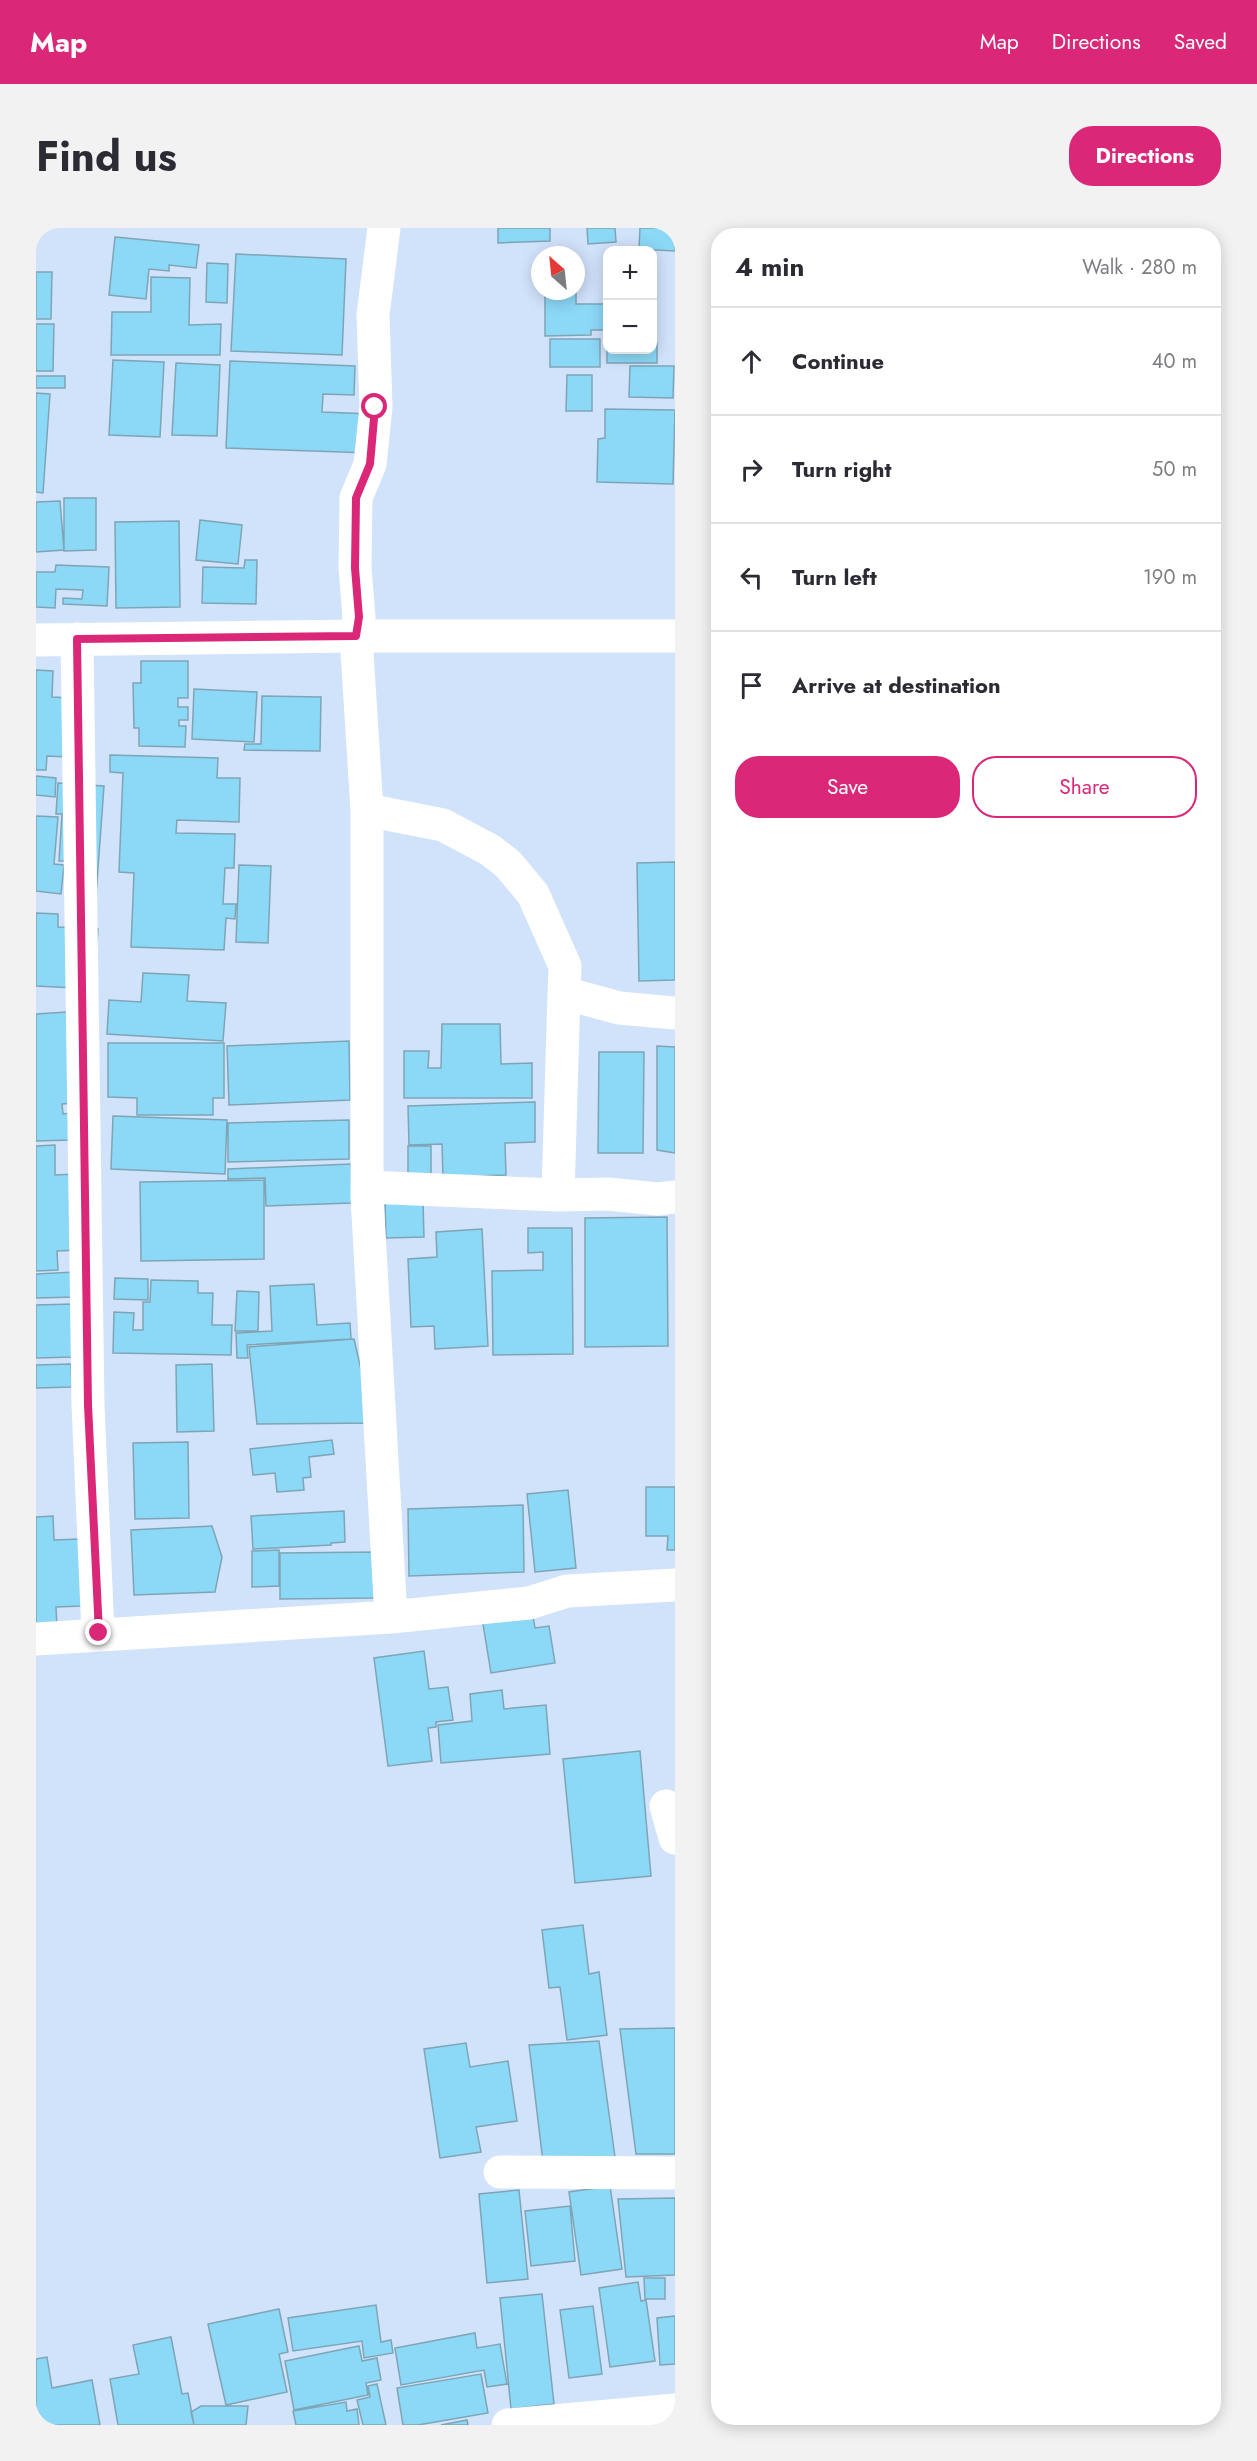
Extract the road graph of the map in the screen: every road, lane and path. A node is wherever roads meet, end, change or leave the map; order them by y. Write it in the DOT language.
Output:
graph roads {
  1 [pos="384,228"];
  2 [pos="356,636"];
  3 [pos="675,636"];
  4 [pos="77,639"];
  5 [pos="36,640"];
  6 [pos="366,810"];
  7 [pos="564,993"];
  8 [pos="675,1013"];
  9 [pos="367,1187"];
  10 [pos="558,1195"];
  11 [pos="675,1197"];
  12 [pos="675,1586"];
  13 [pos="391,1617"];
  14 [pos="99,1633"];
  15 [pos="36,1639"];
  16 [pos="666,1806"];
  17 [pos="675,1838"];
  18 [pos="500,2172"];
  19 [pos="675,2173"];
  20 [pos="675,2410"];
  21 [pos="508,2425"];
  1 -- 2 [label="street"];
  2 -- 3 [label="street"];
  2 -- 4 [label="street"];
  2 -- 6 [label="street"];
  4 -- 5 [label="street"];
  4 -- 14 [label="street"];
  6 -- 7 [label="street"];
  6 -- 9 [label="street"];
  7 -- 8 [label="street"];
  7 -- 10 [label="street"];
  9 -- 10 [label="street"];
  9 -- 13 [label="street"];
  10 -- 11 [label="street"];
  12 -- 13 [label="street"];
  13 -- 14 [label="street"];
  14 -- 15 [label="street"];
  16 -- 17 [label="street"];
  18 -- 19 [label="street"];
  20 -- 21 [label="street"];
}
